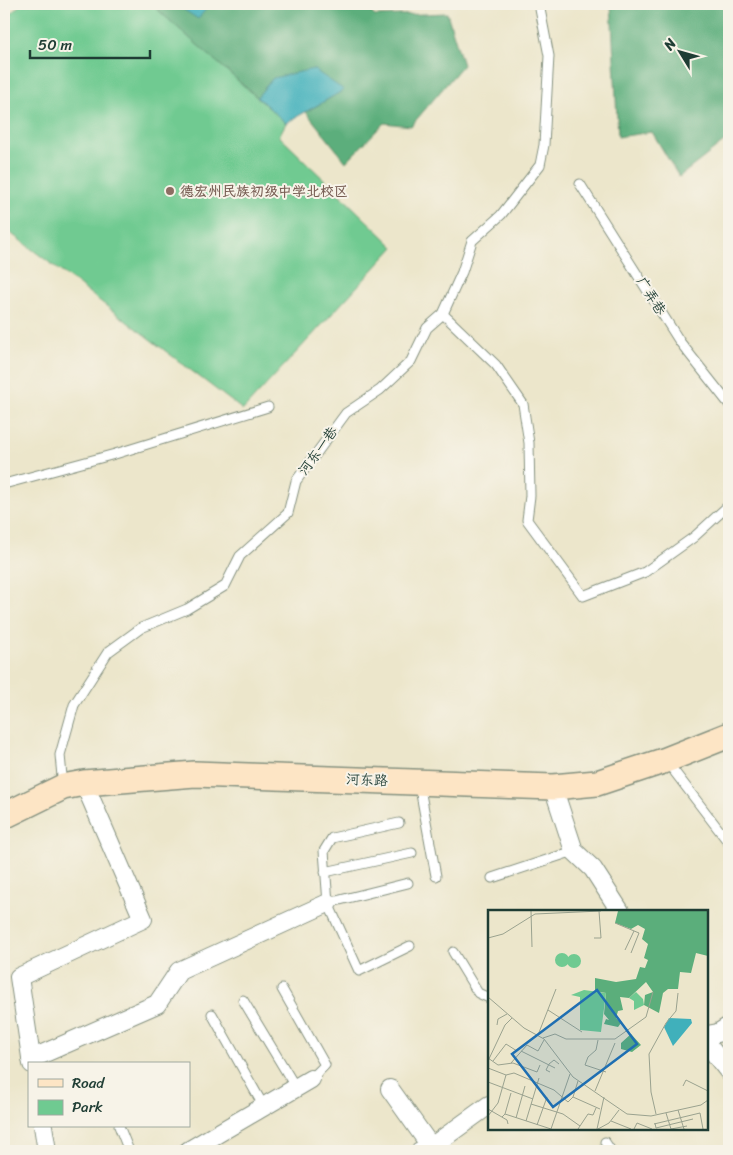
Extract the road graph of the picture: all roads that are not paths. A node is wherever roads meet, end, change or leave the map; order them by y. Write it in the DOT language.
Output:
graph roads {
  1 [pos="539,4"];
  2 [pos="580,184"];
  3 [pos="443,314"];
  4 [pos="729,404"];
  5 [pos="268,407"];
  6 [pos="4,484"];
  7 [pos="729,505"];
  8 [pos="729,735"];
  9 [pos="666,760"];
  10 [pos="419,782"];
  11 [pos="73,785"];
  12 [pos="553,787"];
  13 [pos="4,815"];
  14 [pos="399,823"];
  15 [pos="728,838"];
  16 [pos="574,851"];
  17 [pos="412,853"];
  18 [pos="326,872"];
  19 [pos="436,876"];
  20 [pos="492,878"];
  21 [pos="408,883"];
  22 [pos="328,903"];
  23 [pos="619,910"];
  24 [pos="410,946"];
  25 [pos="453,952"];
  26 [pos="282,989"];
  27 [pos="488,998"];
  28 [pos="243,1000"];
  29 [pos="212,1014"];
  30 [pos="729,1026"];
  31 [pos="708,1035"];
  32 [pos="708,1045"];
  33 [pos="31,1061"];
  34 [pos="729,1072"];
  35 [pos="304,1083"];
  36 [pos="390,1089"];
  37 [pos="488,1106"];
  38 [pos="264,1107"];
  39 [pos="43,1128"];
  40 [pos="120,1128"];
  41 [pos="605,1142"];
  42 [pos="428,1150"];
  43 [pos="47,1151"];
  44 [pos="129,1151"];
  45 [pos="188,1151"];
  46 [pos="611,1151"];
  1 -- 3 [label="lane, 河东一巷"];
  2 -- 4 [label="lane, 广弄巷"];
  3 -- 7 [label="lane"];
  3 -- 11 [label="lane, 河东一巷"];
  5 -- 6 [label="lane"];
  8 -- 9 [label="main road, 河东路"];
  9 -- 12 [label="main road, 河东路"];
  9 -- 15 [label="lane"];
  10 -- 11 [label="main road, 河东路"];
  10 -- 12 [label="main road, 河东路"];
  10 -- 19 [label="lane"];
  11 -- 13 [label="main road, 河东路"];
  11 -- 33 [label="street"];
  12 -- 16 [label="street"];
  14 -- 18 [label="lane"];
  16 -- 20 [label="lane"];
  16 -- 23 [label="street"];
  17 -- 18 [label="lane"];
  18 -- 22 [label="lane"];
  21 -- 22 [label="lane"];
  22 -- 24 [label="lane"];
  22 -- 33 [label="street"];
  25 -- 27 [label="lane"];
  26 -- 35 [label="lane"];
  28 -- 35 [label="lane"];
  29 -- 38 [label="lane"];
  30 -- 31 [label="street"];
  32 -- 34 [label="street"];
  35 -- 38 [label="street"];
  36 -- 42 [label="street"];
  37 -- 42 [label="street"];
  38 -- 45 [label="street"];
  39 -- 43 [label="street"];
  40 -- 44 [label="lane"];
  41 -- 46 [label="lane"];
}
